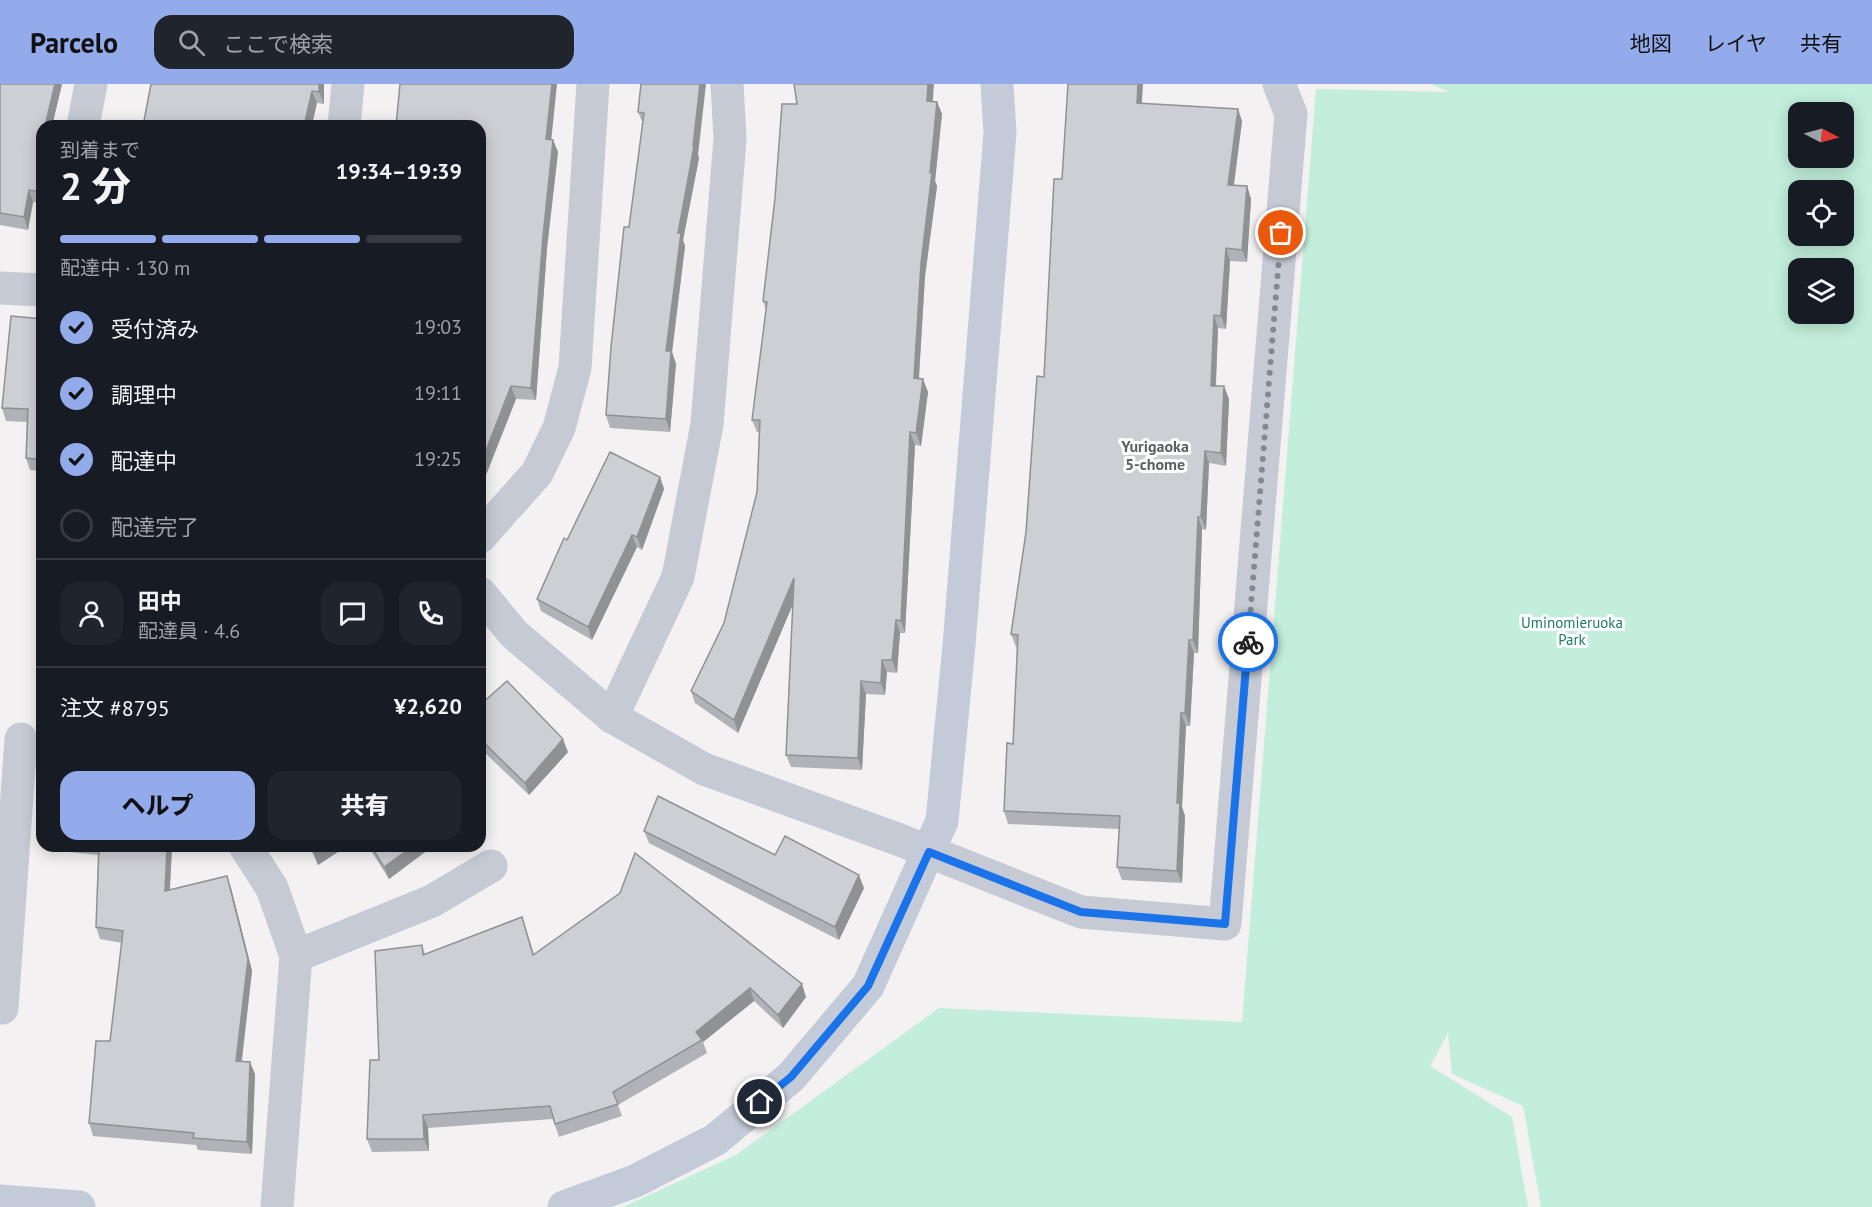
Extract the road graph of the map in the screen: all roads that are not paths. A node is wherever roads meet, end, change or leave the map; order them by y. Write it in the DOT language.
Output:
graph roads {
  1 [pos="91,84"];
  2 [pos="348,84"];
  3 [pos="593,84"];
  4 [pos="727,84"];
  5 [pos="997,84"];
  6 [pos="1279,84"];
  7 [pos="83,120"];
  8 [pos="345,120"];
  9 [pos="0,288"];
  10 [pos="36,290"];
  11 [pos="486,530"];
  12 [pos="486,600"];
  13 [pos="612,717"];
  14 [pos="21,739"];
  15 [pos="249,852"];
  16 [pos="929,852"];
  17 [pos="491,866"];
  18 [pos="296,956"];
  19 [pos="2,1008"];
  20 [pos="0,1201"];
  21 [pos="79,1207"];
  22 [pos="277,1207"];
  23 [pos="564,1207"];
  1 -- 7 [label="street"];
  2 -- 8 [label="street"];
  3 -- 11 [label="street"];
  4 -- 13 [label="street"];
  5 -- 16 [label="street"];
  6 -- 16 [label="street"];
  9 -- 10 [label="street"];
  12 -- 13 [label="street"];
  13 -- 16 [label="street"];
  14 -- 19 [label="street"];
  15 -- 18 [label="street"];
  16 -- 23 [label="street"];
  17 -- 18 [label="street"];
  18 -- 22 [label="street"];
  20 -- 21 [label="street"];
}
